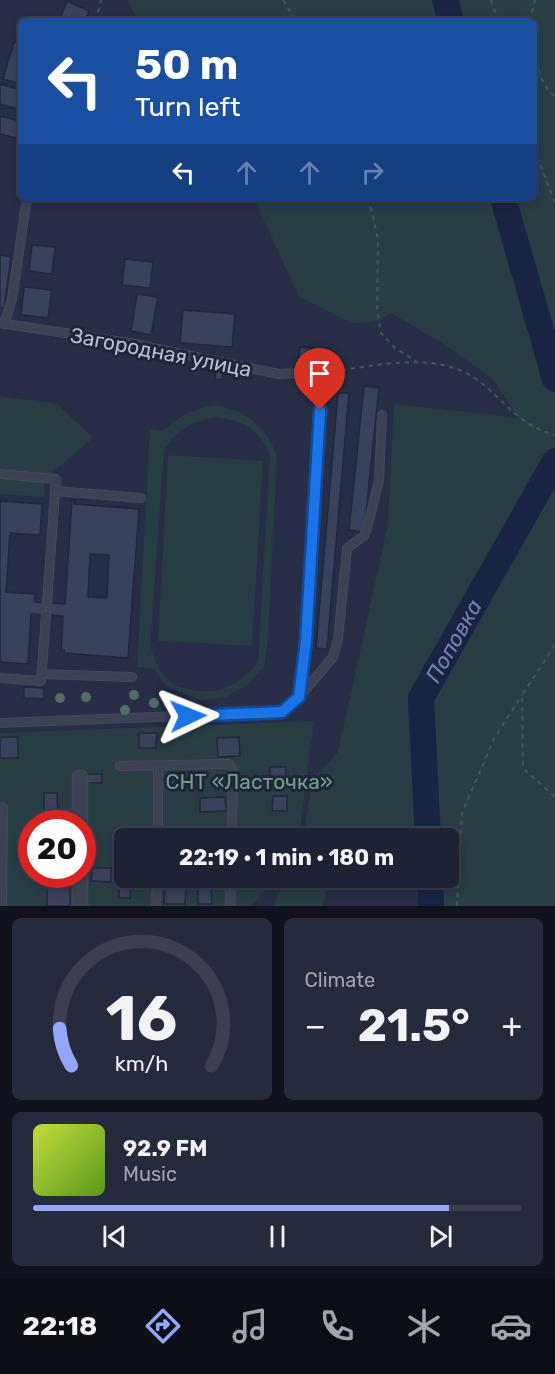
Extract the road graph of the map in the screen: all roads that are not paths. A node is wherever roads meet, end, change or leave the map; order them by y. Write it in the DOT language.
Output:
graph roads {
  1 [pos="27,201"];
  2 [pos="2,323"];
  3 [pos="322,372"];
  4 [pos="320,410"];
  5 [pos="382,415"];
  6 [pos="0,474"];
  7 [pos="56,491"];
  8 [pos="141,498"];
  9 [pos="47,603"];
  10 [pos="46,615"];
  11 [pos="42,674"];
  12 [pos="132,677"];
  13 [pos="0,678"];
  14 [pos="299,697"];
  15 [pos="0,723"];
  16 [pos="158,765"];
  17 [pos="120,766"];
  18 [pos="80,778"];
  19 [pos="3,807"];
  20 [pos="80,810"];
  21 [pos="158,828"];
  22 [pos="232,828"];
  23 [pos="80,888"];
  24 [pos="157,888"];
  25 [pos="231,888"];
  26 [pos="2,906"];
  27 [pos="80,906"];
  28 [pos="156,906"];
  29 [pos="230,906"];
  1 -- 2 [label="lane"];
  2 -- 3 [label="lane, Загородная улица"];
  4 -- 14 [label="lane"];
  5 -- 14 [label="lane"];
  6 -- 7 [label="lane"];
  7 -- 8 [label="lane"];
  7 -- 9 [label="lane"];
  10 -- 11 [label="lane"];
  11 -- 12 [label="lane"];
  11 -- 13 [label="lane"];
  14 -- 15 [label="lane"];
  16 -- 17 [label="lane"];
  16 -- 21 [label="lane"];
  16 -- 22 [label="lane"];
  18 -- 20 [label="street"];
  19 -- 26 [label="lane"];
  23 -- 27 [label="street"];
  24 -- 28 [label="lane"];
  25 -- 29 [label="lane"];
}
